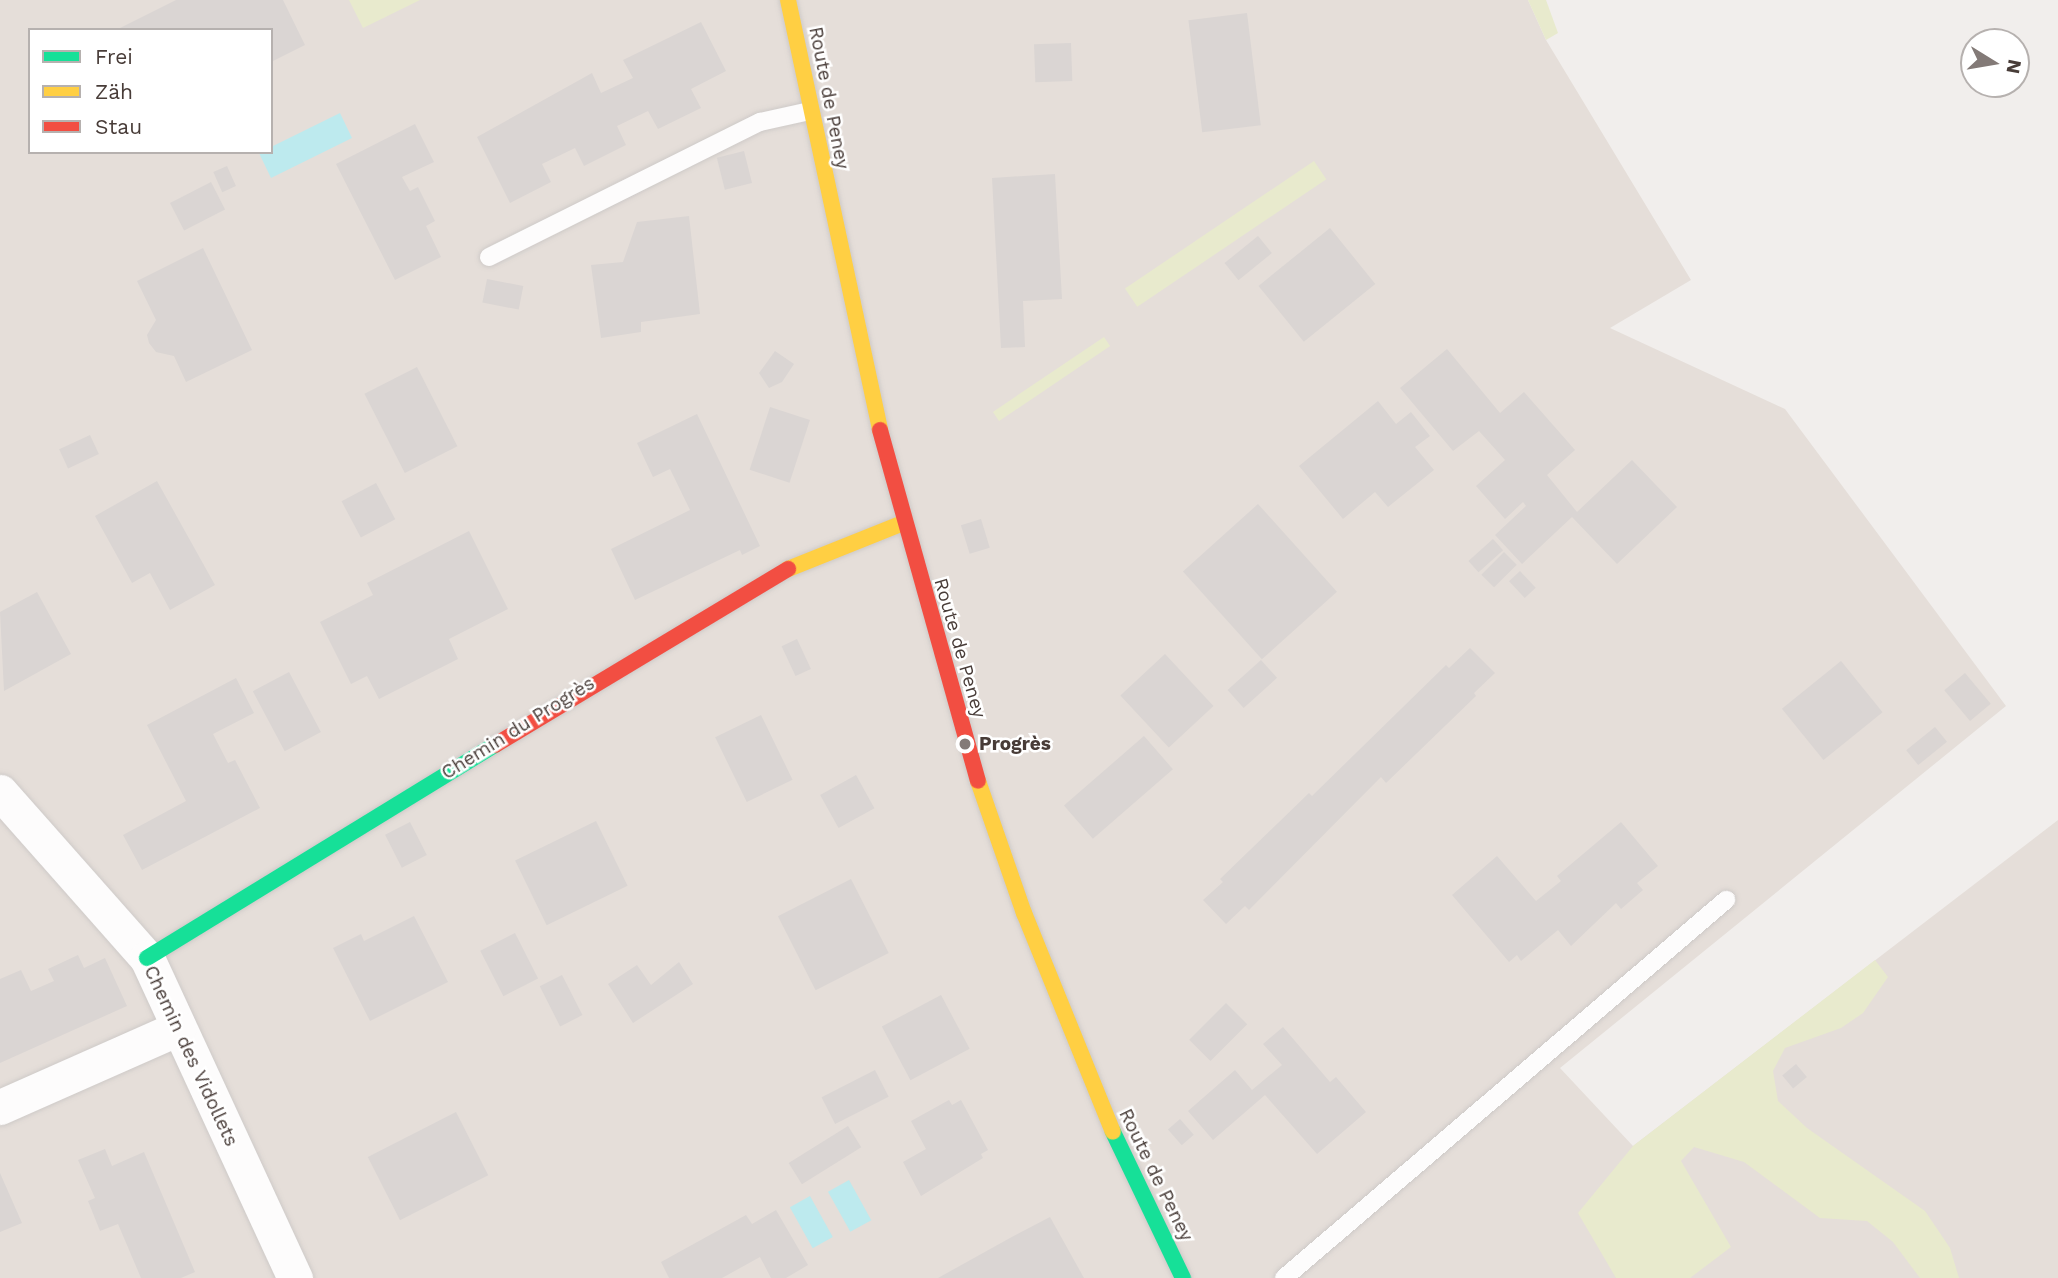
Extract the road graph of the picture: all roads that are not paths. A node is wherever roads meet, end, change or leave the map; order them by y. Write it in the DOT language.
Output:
graph roads {
  1 [pos="788,0"];
  2 [pos="810,111"];
  3 [pos="489,257"];
  4 [pos="903,523"];
  5 [pos="0,792"];
  6 [pos="1726,900"];
  7 [pos="147,958"];
  8 [pos="178,1028"];
  9 [pos="0,1107"];
  10 [pos="1180,1277"];
  11 [pos="295,1278"];
  12 [pos="1284,1278"];
  1 -- 2 [label="main road, Route de Peney"];
  2 -- 3 [label="lane"];
  2 -- 4 [label="main road, Route de Peney"];
  4 -- 7 [label="main road, Chemin du Progrès"];
  4 -- 10 [label="main road, Route de Peney"];
  5 -- 7 [label="street, Chemin des Vidollets"];
  6 -- 12 [label="lane"];
  7 -- 8 [label="street, Chemin des Vidollets"];
  8 -- 9 [label="street"];
  8 -- 11 [label="street, Chemin des Vidollets"];
}
